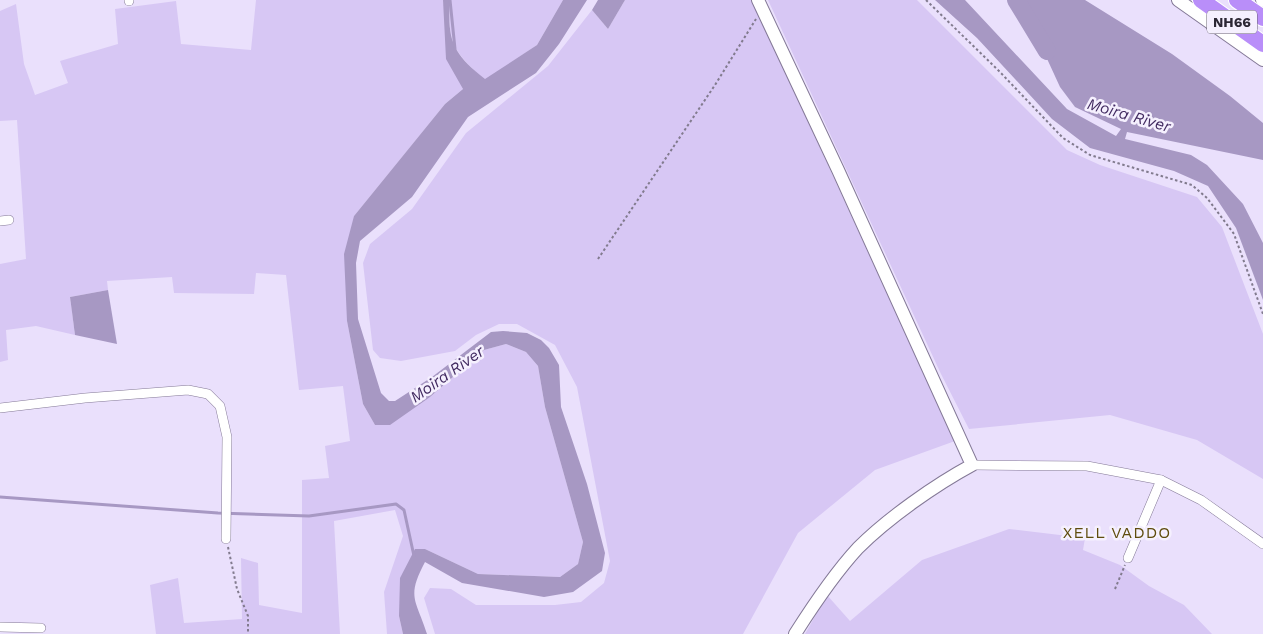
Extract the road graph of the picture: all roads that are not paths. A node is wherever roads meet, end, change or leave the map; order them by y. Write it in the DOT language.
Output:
graph roads {
  1 [pos="1178,0"];
  2 [pos="1201,0"];
  3 [pos="1238,0"];
  4 [pos="760,4"];
  5 [pos="1263,18"];
  6 [pos="1263,44"];
  7 [pos="1263,60"];
  8 [pos="0,408"];
  9 [pos="972,465"];
  10 [pos="1161,480"];
  11 [pos="226,539"];
  12 [pos="1263,544"];
  13 [pos="1128,558"];
  14 [pos="0,627"];
  15 [pos="41,628"];
  16 [pos="795,634"];
  1 -- 7 [label="street"];
  2 -- 6 [label="highway, NH66"];
  3 -- 5 [label="highway, NH66"];
  4 -- 9 [label="street"];
  8 -- 11 [label="street"];
  9 -- 10 [label="street"];
  9 -- 16 [label="street"];
  10 -- 12 [label="street"];
  10 -- 13 [label="street"];
  14 -- 15 [label="street"];
}
